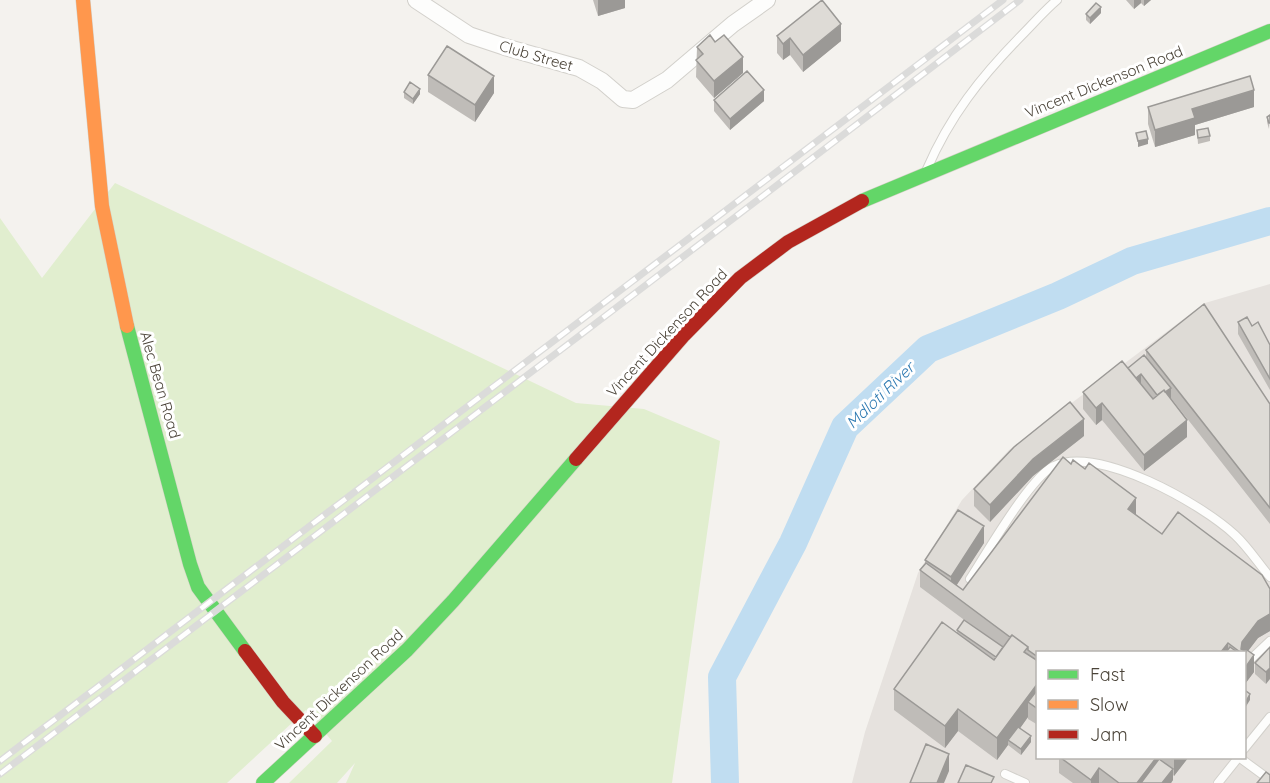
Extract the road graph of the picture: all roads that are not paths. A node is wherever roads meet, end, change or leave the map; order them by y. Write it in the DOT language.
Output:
graph roads {
  1 [pos="83,0"];
  2 [pos="416,0"];
  3 [pos="768,0"];
  4 [pos="1057,0"];
  5 [pos="1270,31"];
  6 [pos="925,174"];
  7 [pos="1270,577"];
  8 [pos="970,579"];
  9 [pos="1270,641"];
  10 [pos="1251,659"];
  11 [pos="1270,717"];
  12 [pos="315,736"];
  13 [pos="1246,748"];
  14 [pos="1238,759"];
  15 [pos="1240,759"];
  16 [pos="1005,774"];
  17 [pos="1270,780"];
  18 [pos="263,783"];
  19 [pos="1025,783"];
  20 [pos="1218,783"];
  1 -- 12 [label="main road, Alec Bean Road"];
  2 -- 3 [label="street, Club Street"];
  4 -- 6 [label="lane"];
  5 -- 6 [label="main road, Vincent Dickenson Road"];
  6 -- 12 [label="main road, Vincent Dickenson Road"];
  7 -- 8 [label="lane"];
  9 -- 10 [label="lane"];
  11 -- 13 [label="lane"];
  12 -- 18 [label="main road, Vincent Dickenson Road"];
  14 -- 20 [label="lane"];
  15 -- 17 [label="lane"];
  16 -- 19 [label="lane"];
}
